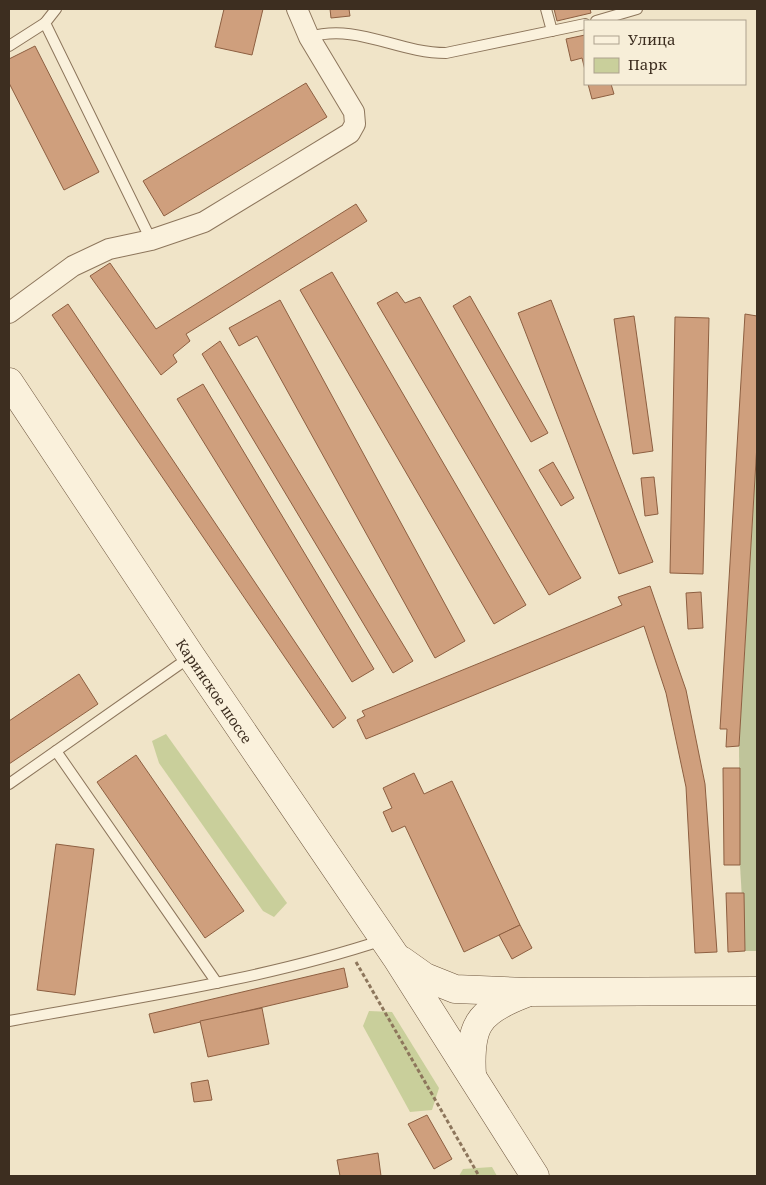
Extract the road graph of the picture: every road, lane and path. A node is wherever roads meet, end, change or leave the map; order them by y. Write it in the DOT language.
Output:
graph roads {
  1 [pos="56,9"];
  2 [pos="298,9"];
  3 [pos="546,9"];
  4 [pos="637,9"];
  5 [pos="608,13"];
  6 [pos="598,20"];
  7 [pos="45,23"];
  8 [pos="584,24"];
  9 [pos="552,31"];
  10 [pos="309,36"];
  11 [pos="9,46"];
  12 [pos="151,240"];
  13 [pos="9,313"];
  14 [pos="9,382"];
  15 [pos="191,656"];
  16 [pos="56,751"];
  17 [pos="9,784"];
  18 [pos="389,948"];
  19 [pos="349,951"];
  20 [pos="217,984"];
  21 [pos="757,991"];
  22 [pos="528,992"];
  23 [pos="9,1021"];
  24 [pos="472,1076"];
  25 [pos="478,1176"];
  26 [pos="535,1176"];
  1 -- 7 [label="lane"];
  2 -- 10 [label="street"];
  3 -- 9 [label="lane"];
  4 -- 5 [label="lane"];
  5 -- 6 [label="lane"];
  7 -- 11 [label="lane"];
  7 -- 12 [label="lane"];
  8 -- 9 [label="lane"];
  9 -- 10 [label="lane"];
  10 -- 12 [label="street"];
  12 -- 13 [label="street"];
  14 -- 15 [label="main road, Каринское шоссе"];
  15 -- 16 [label="lane"];
  15 -- 18 [label="main road, Каринское шоссе"];
  16 -- 17 [label="lane"];
  16 -- 20 [label="lane"];
  18 -- 19 [label="lane"];
  18 -- 22 [label="main road"];
  18 -- 24 [label="main road, Каринское шоссе"];
  19 -- 20 [label="lane"];
  19 -- 25 [label="path"];
  20 -- 23 [label="lane"];
  21 -- 22 [label="main road"];
  22 -- 24 [label="main road"];
  24 -- 26 [label="main road, Каринское шоссе"];
}
